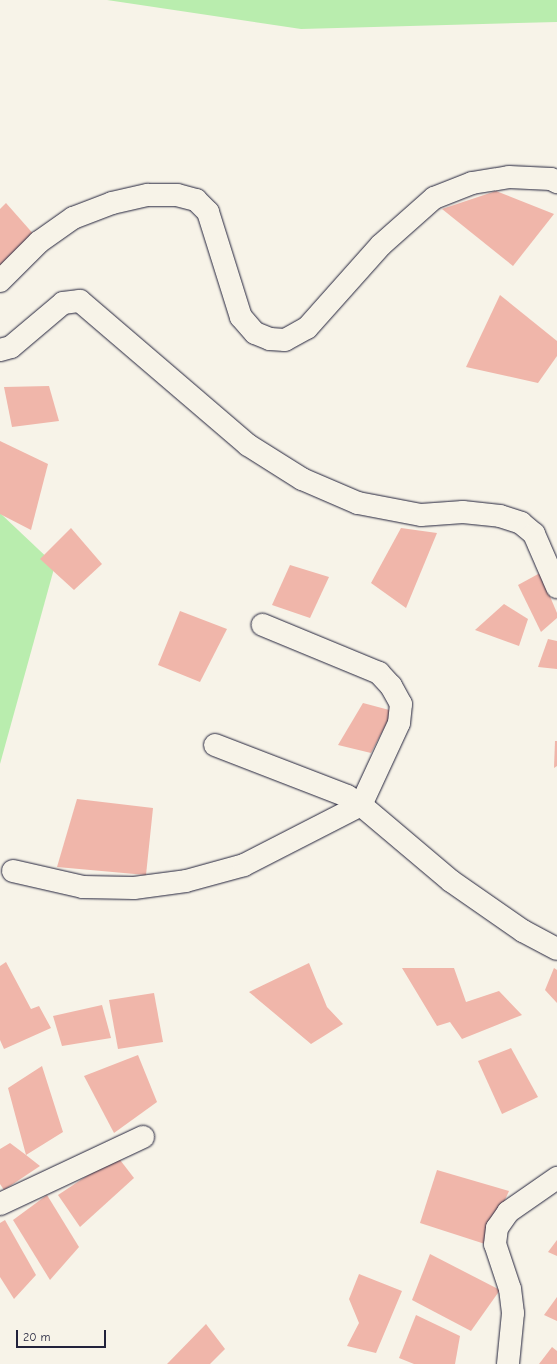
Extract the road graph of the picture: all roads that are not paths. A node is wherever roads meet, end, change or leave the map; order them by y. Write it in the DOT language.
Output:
graph roads {
  1 [pos="557,182"];
  2 [pos="0,281"];
  3 [pos="0,350"];
  4 [pos="557,587"];
  5 [pos="263,625"];
  6 [pos="215,745"];
  7 [pos="361,805"];
  8 [pos="13,871"];
  9 [pos="557,949"];
  10 [pos="143,1137"];
  11 [pos="557,1178"];
  12 [pos="0,1204"];
  13 [pos="508,1364"];
  1 -- 2 [label="street"];
  3 -- 4 [label="street"];
  5 -- 7 [label="street"];
  6 -- 7 [label="street"];
  7 -- 8 [label="street"];
  7 -- 9 [label="street"];
  10 -- 12 [label="street"];
  11 -- 13 [label="street"];
}
